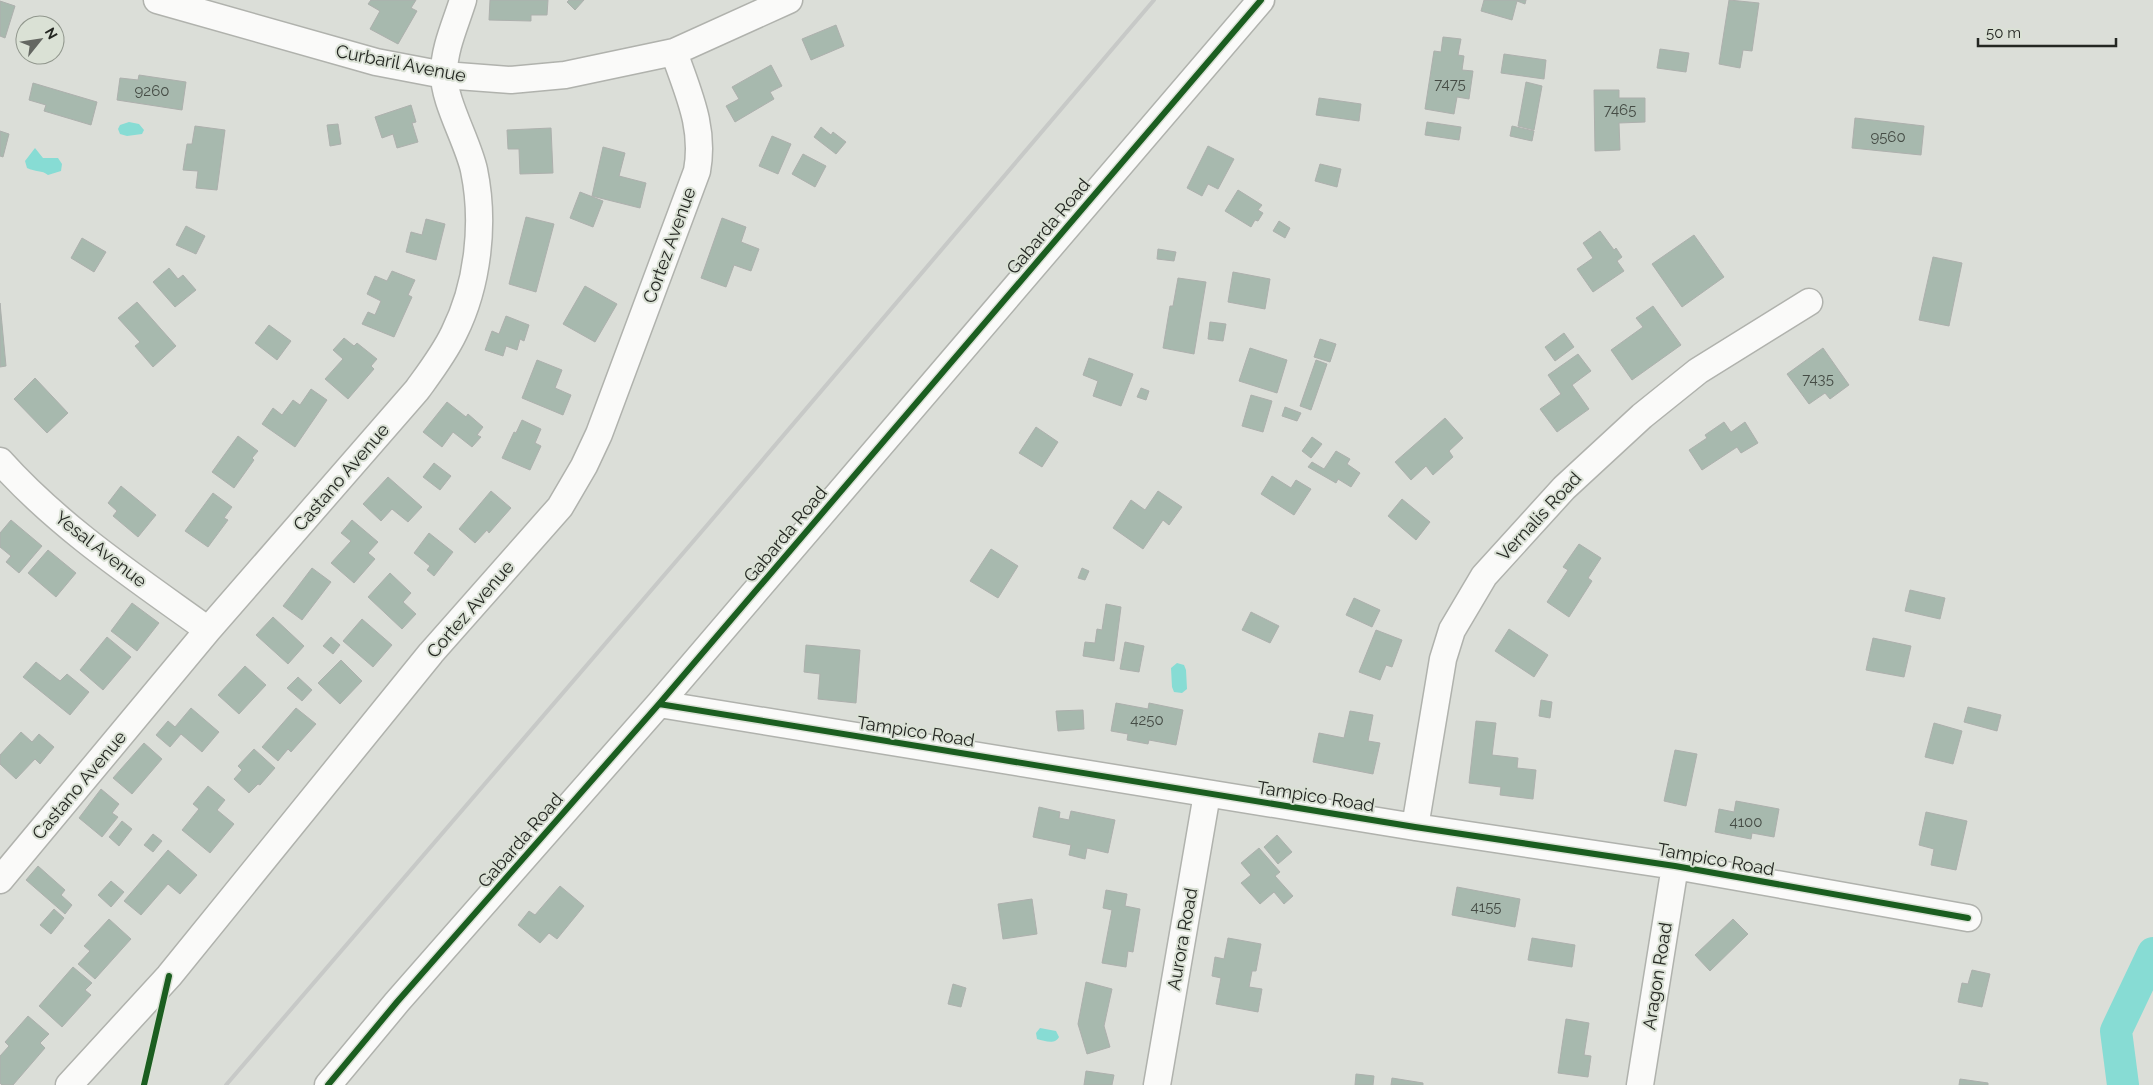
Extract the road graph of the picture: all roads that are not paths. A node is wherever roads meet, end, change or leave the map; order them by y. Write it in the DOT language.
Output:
graph roads {
  1 [pos="157,0"];
  2 [pos="463,0"];
  3 [pos="788,0"];
  4 [pos="1261,0"];
  5 [pos="674,52"];
  6 [pos="444,75"];
  7 [pos="1809,302"];
  8 [pos="5,477"];
  9 [pos="208,630"];
  10 [pos="659,704"];
  11 [pos="1207,794"];
  12 [pos="1415,827"];
  13 [pos="1675,866"];
  14 [pos="0,880"];
  15 [pos="1968,918"];
  16 [pos="69,1085"];
  17 [pos="328,1085"];
  18 [pos="1157,1085"];
  19 [pos="1640,1085"];
  1 -- 6 [label="street, Curbaril Avenue"];
  2 -- 6 [label="street, Castano Avenue"];
  3 -- 5 [label="street, Curbaril Avenue"];
  4 -- 10 [label="street, Gabarda Road"];
  5 -- 6 [label="street, Curbaril Avenue"];
  5 -- 16 [label="street, Cortez Avenue"];
  6 -- 9 [label="street, Castano Avenue"];
  7 -- 12 [label="street, Vernalis Road"];
  8 -- 9 [label="street, Yesal Avenue"];
  9 -- 14 [label="street, Castano Avenue"];
  10 -- 11 [label="street, Tampico Road"];
  10 -- 17 [label="street, Gabarda Road"];
  11 -- 12 [label="street, Tampico Road"];
  11 -- 18 [label="street, Aurora Road"];
  12 -- 13 [label="street, Tampico Road"];
  13 -- 15 [label="street, Tampico Road"];
  13 -- 19 [label="street, Aragon Road"];
}
